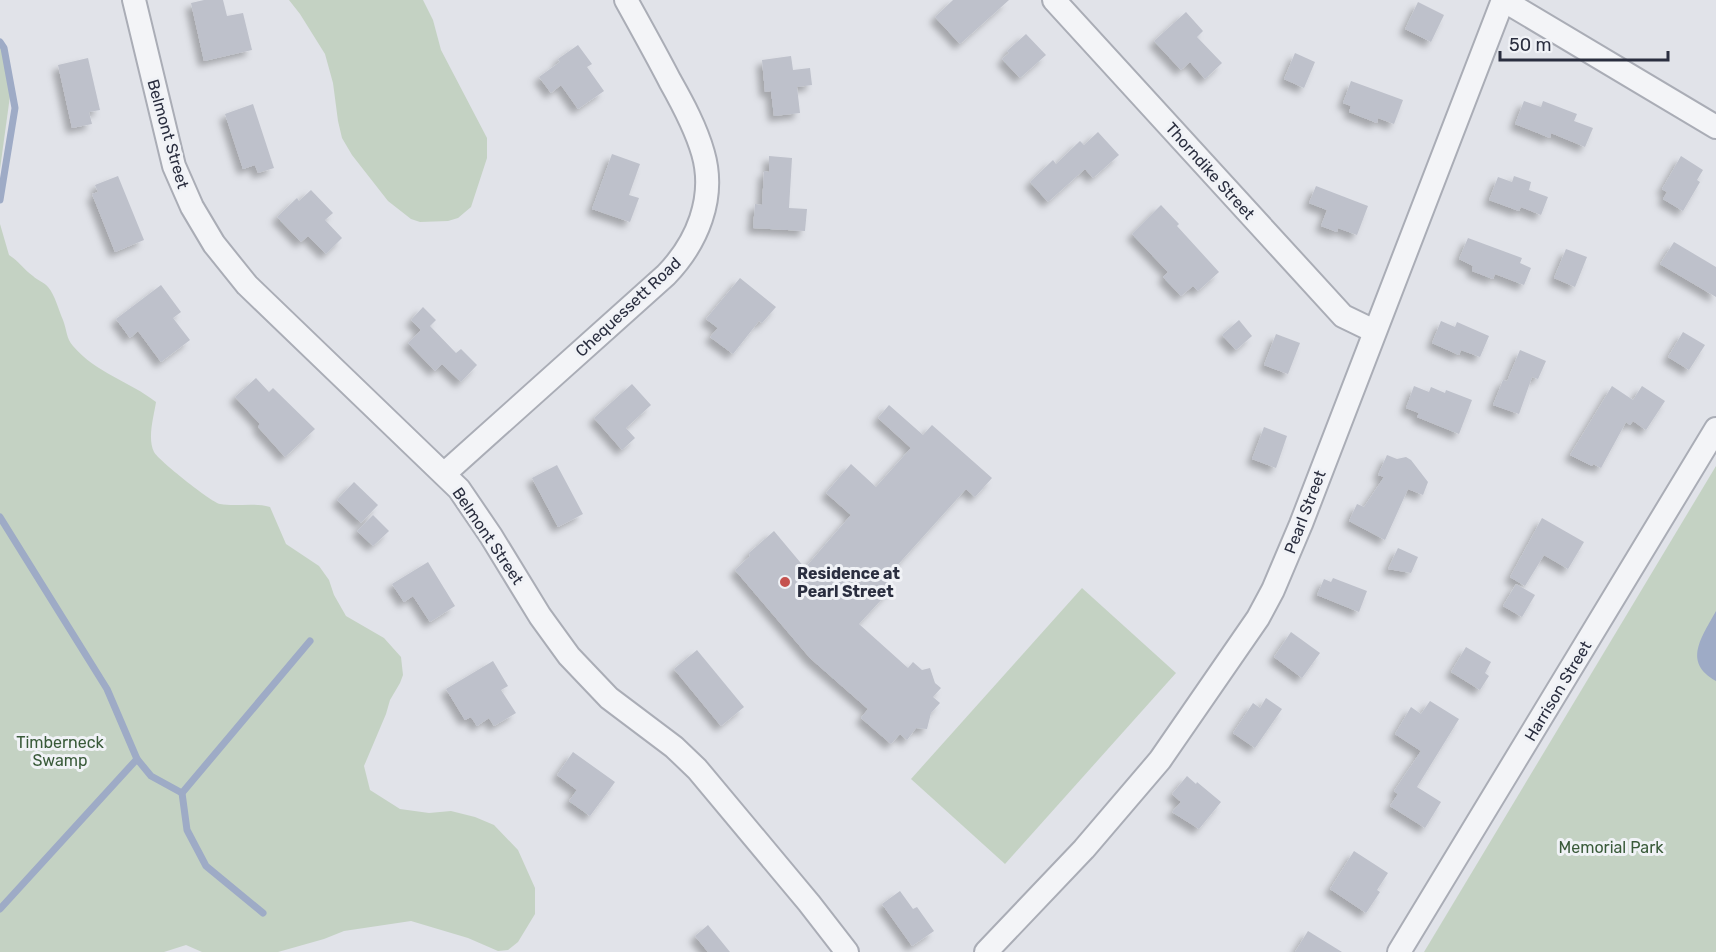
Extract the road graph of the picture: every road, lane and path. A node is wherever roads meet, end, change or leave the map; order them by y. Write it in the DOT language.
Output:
graph roads {
  1 [pos="134,0"];
  2 [pos="626,0"];
  3 [pos="1054,0"];
  4 [pos="1503,0"];
  5 [pos="1716,128"];
  6 [pos="1374,331"];
  7 [pos="1716,429"];
  8 [pos="444,474"];
  9 [pos="847,952"];
  10 [pos="986,952"];
  11 [pos="1400,952"];
  1 -- 8 [label="street, Belmont Street"];
  2 -- 8 [label="street, Chequessett Road"];
  3 -- 6 [label="street, Thorndike Street"];
  4 -- 5 [label="street"];
  4 -- 6 [label="street, Pearl Street"];
  6 -- 10 [label="street, Pearl Street"];
  7 -- 11 [label="street, Harrison Street"];
  8 -- 9 [label="street, Belmont Street"];
}
